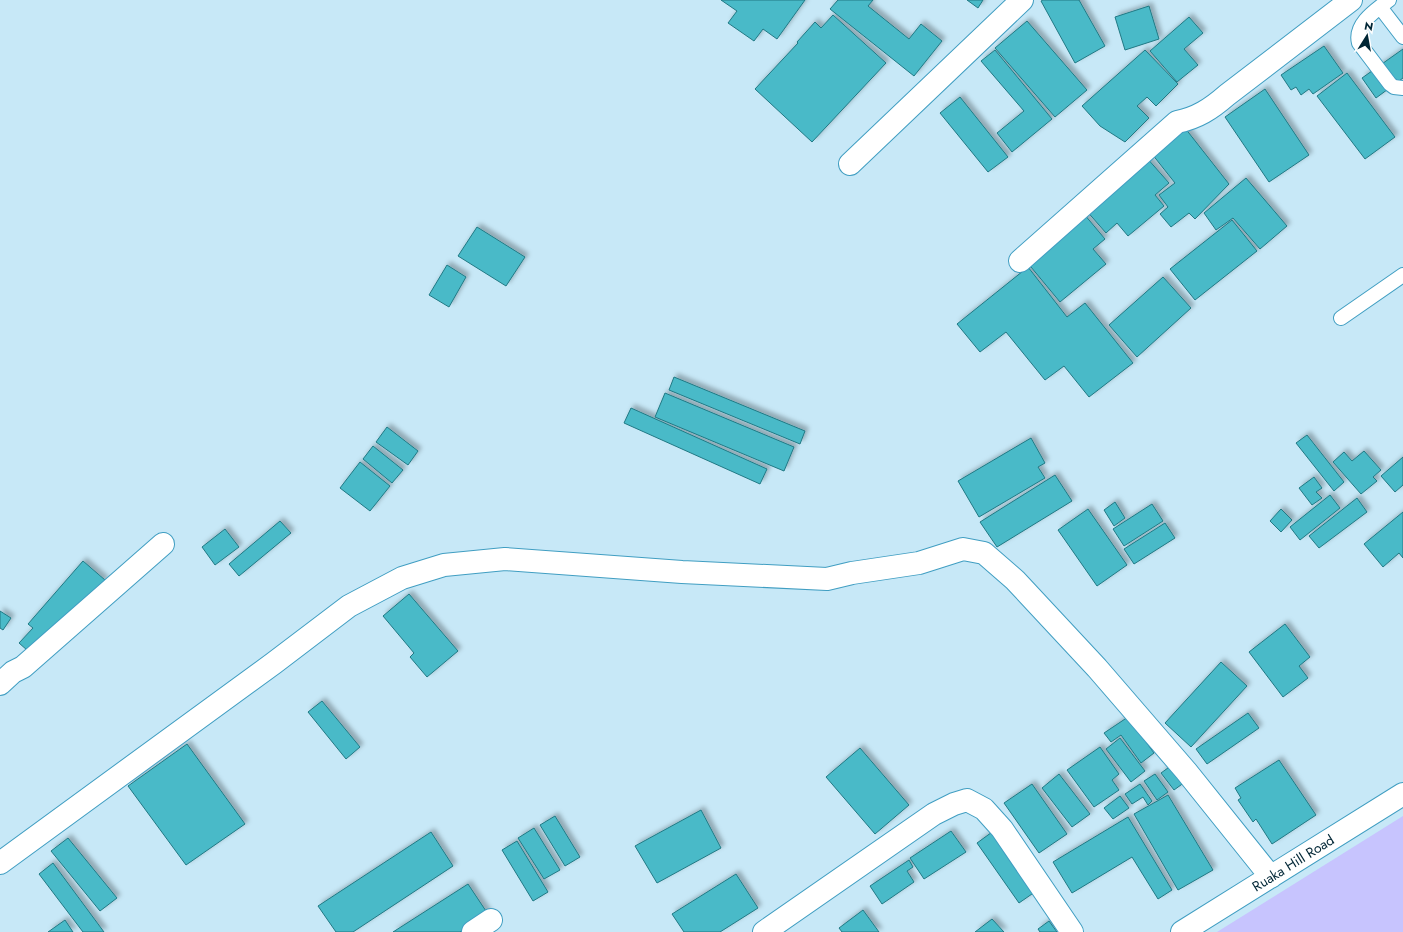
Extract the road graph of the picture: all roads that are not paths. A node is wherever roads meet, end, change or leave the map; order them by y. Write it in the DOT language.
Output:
graph roads {
  1 [pos="1022,0"];
  2 [pos="1351,0"];
  3 [pos="1384,4"];
  4 [pos="1403,38"];
  5 [pos="1403,88"];
  6 [pos="850,164"];
  7 [pos="1020,261"];
  8 [pos="1403,275"];
  9 [pos="1341,318"];
  10 [pos="163,544"];
  11 [pos="0,684"];
  12 [pos="1403,794"];
  13 [pos="0,863"];
  14 [pos="1271,877"];
  15 [pos="491,920"];
  16 [pos="473,932"];
  17 [pos="764,932"];
  18 [pos="1072,932"];
  19 [pos="1182,932"];
  1 -- 6 [label="street"];
  2 -- 7 [label="street"];
  3 -- 4 [label="lane"];
  3 -- 5 [label="lane"];
  8 -- 9 [label="lane"];
  10 -- 11 [label="street"];
  12 -- 14 [label="street, Ruaka Hill Road"];
  13 -- 14 [label="street"];
  14 -- 19 [label="street, Ruaka Hill Road"];
  15 -- 16 [label="street"];
  17 -- 18 [label="street"];
}
